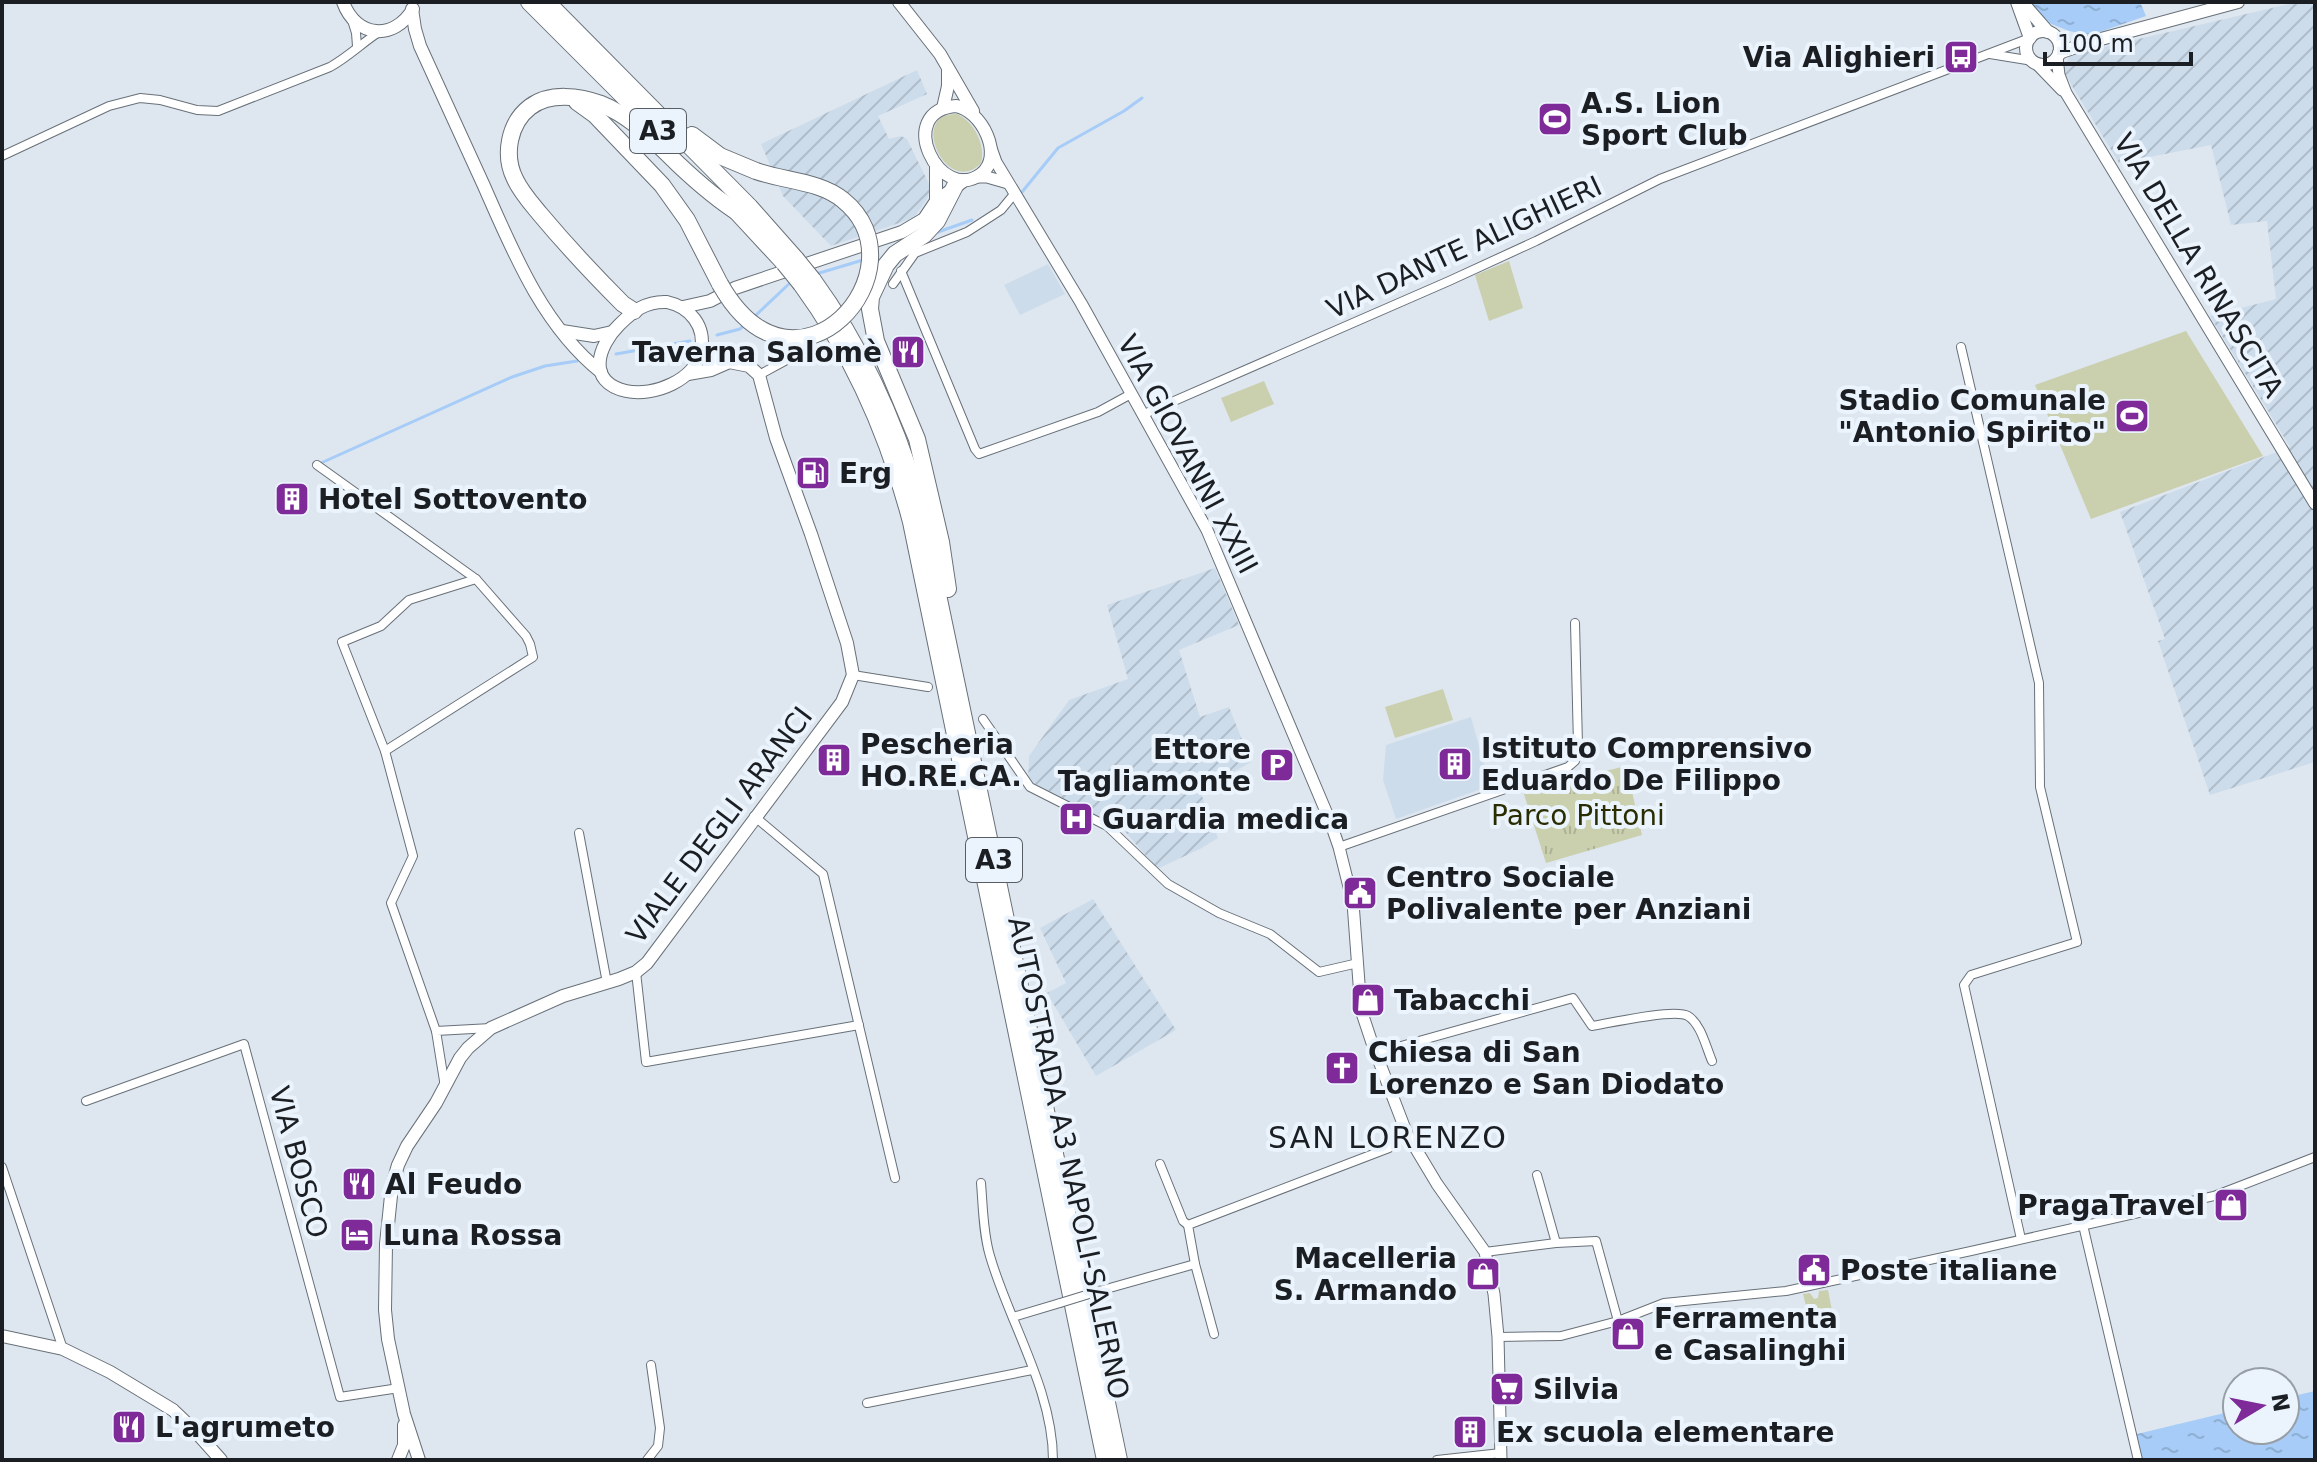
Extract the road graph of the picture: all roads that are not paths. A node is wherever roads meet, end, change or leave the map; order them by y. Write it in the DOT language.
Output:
graph roads {
  1 [pos="343,2"];
  2 [pos="529,2"];
  3 [pos="547,2"];
  4 [pos="899,2"];
  5 [pos="2019,2"];
  6 [pos="2238,2"];
  7 [pos="413,6"];
  8 [pos="352,20"];
  9 [pos="383,31"];
  10 [pos="2052,34"];
  11 [pos="2030,38"];
  12 [pos="2090,42"];
  13 [pos="588,43"];
  14 [pos="357,46"];
  15 [pos="420,46"];
  16 [pos="1985,54"];
  17 [pos="2058,55"];
  18 [pos="2034,62"];
  19 [pos="948,67"];
  20 [pos="2066,93"];
  21 [pos="564,97"];
  22 [pos="943,108"];
  23 [pos="977,117"];
  24 [pos="991,148"];
  25 [pos="2,156"];
  26 [pos="936,166"];
  27 [pos="965,181"];
  28 [pos="1012,188"];
  29 [pos="936,201"];
  30 [pos="740,214"];
  31 [pos="790,261"];
  32 [pos="901,271"];
  33 [pos="807,282"];
  34 [pos="893,284"];
  35 [pos="710,301"];
  36 [pos="683,307"];
  37 [pos="634,311"];
  38 [pos="699,326"];
  39 [pos="562,331"];
  40 [pos="612,332"];
  41 [pos="702,346"];
  42 [pos="1961,347"];
  43 [pos="792,357"];
  44 [pos="728,363"];
  45 [pos="601,372"];
  46 [pos="688,374"];
  47 [pos="759,375"];
  48 [pos="1131,394"];
  49 [pos="1142,415"];
  50 [pos="317,465"];
  51 [pos="2315,504"];
  52 [pos="476,579"];
  53 [pos="1575,623"];
  54 [pos="853,675"];
  55 [pos="928,687"];
  56 [pos="983,719"];
  57 [pos="968,733"];
  58 [pos="385,751"];
  59 [pos="754,816"];
  60 [pos="579,833"];
  61 [pos="1339,847"];
  62 [pos="1358,963"];
  63 [pos="636,972"];
  64 [pos="607,983"];
  65 [pos="859,1025"];
  66 [pos="491,1028"];
  67 [pos="436,1031"];
  68 [pos="1376,1053"];
  69 [pos="1712,1061"];
  70 [pos="445,1087"];
  71 [pos="86,1101"];
  72 [pos="1407,1134"];
  73 [pos="2315,1157"];
  74 [pos="1160,1164"];
  75 [pos="2,1167"];
  76 [pos="1537,1175"];
  77 [pos="895,1178"];
  78 [pos="981,1183"];
  79 [pos="1188,1225"];
  80 [pos="2083,1225"];
  81 [pos="2021,1239"];
  82 [pos="1556,1243"];
  83 [pos="1485,1252"];
  84 [pos="1195,1264"];
  85 [pos="1013,1317"];
  86 [pos="1618,1321"];
  87 [pos="1214,1334"];
  88 [pos="2,1336"];
  89 [pos="1498,1337"];
  90 [pos="63,1349"];
  91 [pos="651,1365"];
  92 [pos="1032,1370"];
  93 [pos="399,1388"];
  94 [pos="867,1403"];
  95 [pos="404,1414"];
  96 [pos="1501,1456"];
  97 [pos="221,1460"];
  98 [pos="398,1460"];
  99 [pos="417,1460"];
  100 [pos="647,1460"];
  101 [pos="1053,1460"];
  102 [pos="1105,1460"];
  103 [pos="1119,1460"];
  104 [pos="1437,1460"];
  105 [pos="2138,1460"];
  1 -- 8 [label="main road"];
  2 -- 30 [label="highway, AUTOSTRADA A3 NAPOLI-SALERNO / A3"];
  3 -- 13 [label="highway, AUTOSTRADA A3 NAPOLI-SALERNO / A3"];
  4 -- 19 [label="main road"];
  5 -- 10 [label="main road"];
  5 -- 11 [label="main road"];
  6 -- 12 [label="main road"];
  7 -- 9 [label="main road"];
  7 -- 15 [label="main road"];
  8 -- 9 [label="main road"];
  8 -- 14 [label="street"];
  9 -- 14 [label="street"];
  9 -- 15 [label="main road"];
  10 -- 11 [label="main road"];
  10 -- 12 [label="main road"];
  10 -- 17 [label="main road"];
  11 -- 16 [label="street, VIA DANTE ALIGHIERI"];
  11 -- 18 [label="main road"];
  12 -- 17 [label="main road"];
  13 -- 21 [label="highway, bridge"];
  13 -- 31 [label="highway, AUTOSTRADA A3 NAPOLI-SALERNO / A3"];
  14 -- 25 [label="street"];
  15 -- 39 [label="main road"];
  16 -- 18 [label="street, VIA DANTE ALIGHIERI"];
  16 -- 49 [label="street, VIA DANTE ALIGHIERI"];
  17 -- 18 [label="main road"];
  17 -- 20 [label="street, VIA DELLA RINASCITA"];
  18 -- 20 [label="street, VIA DELLA RINASCITA"];
  19 -- 22 [label="main road"];
  19 -- 23 [label="main road"];
  20 -- 51 [label="street, VIA DELLA RINASCITA"];
  21 -- 30 [label="highway"];
  21 -- 37 [label="highway"];
  22 -- 23 [label="main road"];
  22 -- 26 [label="main road"];
  23 -- 24 [label="main road"];
  24 -- 27 [label="main road"];
  24 -- 28 [label="street, VIA GIOVANNI XXIII"];
  26 -- 27 [label="main road"];
  26 -- 29 [label="main road"];
  27 -- 28 [label="street"];
  27 -- 29 [label="main road"];
  27 -- 57 [label="highway"];
  28 -- 32 [label="street"];
  28 -- 48 [label="street, VIA GIOVANNI XXIII"];
  29 -- 35 [label="main road"];
  30 -- 31 [label="highway, AUTOSTRADA A3 NAPOLI-SALERNO / A3"];
  31 -- 33 [label="highway, AUTOSTRADA A3 NAPOLI-SALERNO / A3, bridge"];
  32 -- 34 [label="street"];
  32 -- 48 [label="street"];
  33 -- 57 [label="highway, AUTOSTRADA A3 NAPOLI-SALERNO / A3"];
  33 -- 102 [label="highway, AUTOSTRADA A3 NAPOLI-SALERNO / A3"];
  35 -- 36 [label="main road"];
  35 -- 38 [label="main road"];
  36 -- 37 [label="main road"];
  36 -- 38 [label="main road"];
  37 -- 40 [label="main road"];
  38 -- 41 [label="main road"];
  39 -- 40 [label="main road"];
  39 -- 45 [label="main road"];
  40 -- 45 [label="main road"];
  41 -- 44 [label="main road"];
  41 -- 46 [label="main road"];
  42 -- 81 [label="street"];
  43 -- 47 [label="street"];
  44 -- 46 [label="main road"];
  44 -- 47 [label="main road"];
  45 -- 46 [label="main road"];
  47 -- 54 [label="main road"];
  48 -- 49 [label="street, VIA GIOVANNI XXIII"];
  49 -- 61 [label="street, VIA GIOVANNI XXIII"];
  50 -- 52 [label="street"];
  52 -- 58 [label="street"];
  52 -- 58 [label="street"];
  53 -- 61 [label="street"];
  54 -- 55 [label="street"];
  54 -- 59 [label="main road, VIALE DEGLI ARANCI"];
  56 -- 62 [label="street"];
  57 -- 103 [label="highway, AUTOSTRADA A3 NAPOLI-SALERNO / A3"];
  58 -- 67 [label="street"];
  59 -- 63 [label="main road, VIALE DEGLI ARANCI"];
  59 -- 65 [label="street"];
  60 -- 64 [label="street"];
  61 -- 62 [label="street, VIA GIOVANNI XXIII"];
  62 -- 68 [label="street, VIA GIOVANNI XXIII"];
  63 -- 64 [label="main road, VIALE DEGLI ARANCI"];
  63 -- 65 [label="street"];
  64 -- 66 [label="main road, VIALE DEGLI ARANCI"];
  65 -- 77 [label="street"];
  66 -- 67 [label="street"];
  66 -- 70 [label="main road, VIALE DEGLI ARANCI"];
  67 -- 70 [label="street"];
  68 -- 69 [label="street"];
  68 -- 72 [label="street, VIA GIOVANNI XXIII"];
  70 -- 93 [label="main road, VIALE DEGLI ARANCI"];
  71 -- 93 [label="street, VIA BOSCO"];
  72 -- 79 [label="street"];
  72 -- 83 [label="street, VIA GIOVANNI XXIII"];
  73 -- 80 [label="street"];
  74 -- 79 [label="street"];
  75 -- 90 [label="street"];
  76 -- 82 [label="street"];
  78 -- 85 [label="street"];
  79 -- 84 [label="street"];
  80 -- 81 [label="street"];
  80 -- 105 [label="street"];
  81 -- 86 [label="street"];
  82 -- 83 [label="street"];
  82 -- 86 [label="street"];
  83 -- 89 [label="street"];
  84 -- 85 [label="street, bridge"];
  84 -- 87 [label="street"];
  85 -- 92 [label="street"];
  86 -- 89 [label="street"];
  88 -- 90 [label="main road"];
  89 -- 96 [label="street"];
  90 -- 97 [label="main road"];
  91 -- 100 [label="street"];
  92 -- 94 [label="street"];
  92 -- 101 [label="street"];
  93 -- 95 [label="main road, VIALE DEGLI ARANCI"];
  95 -- 98 [label="main road"];
  95 -- 99 [label="main road"];
  96 -- 104 [label="street"];
  98 -- 99 [label="main road"];
}
